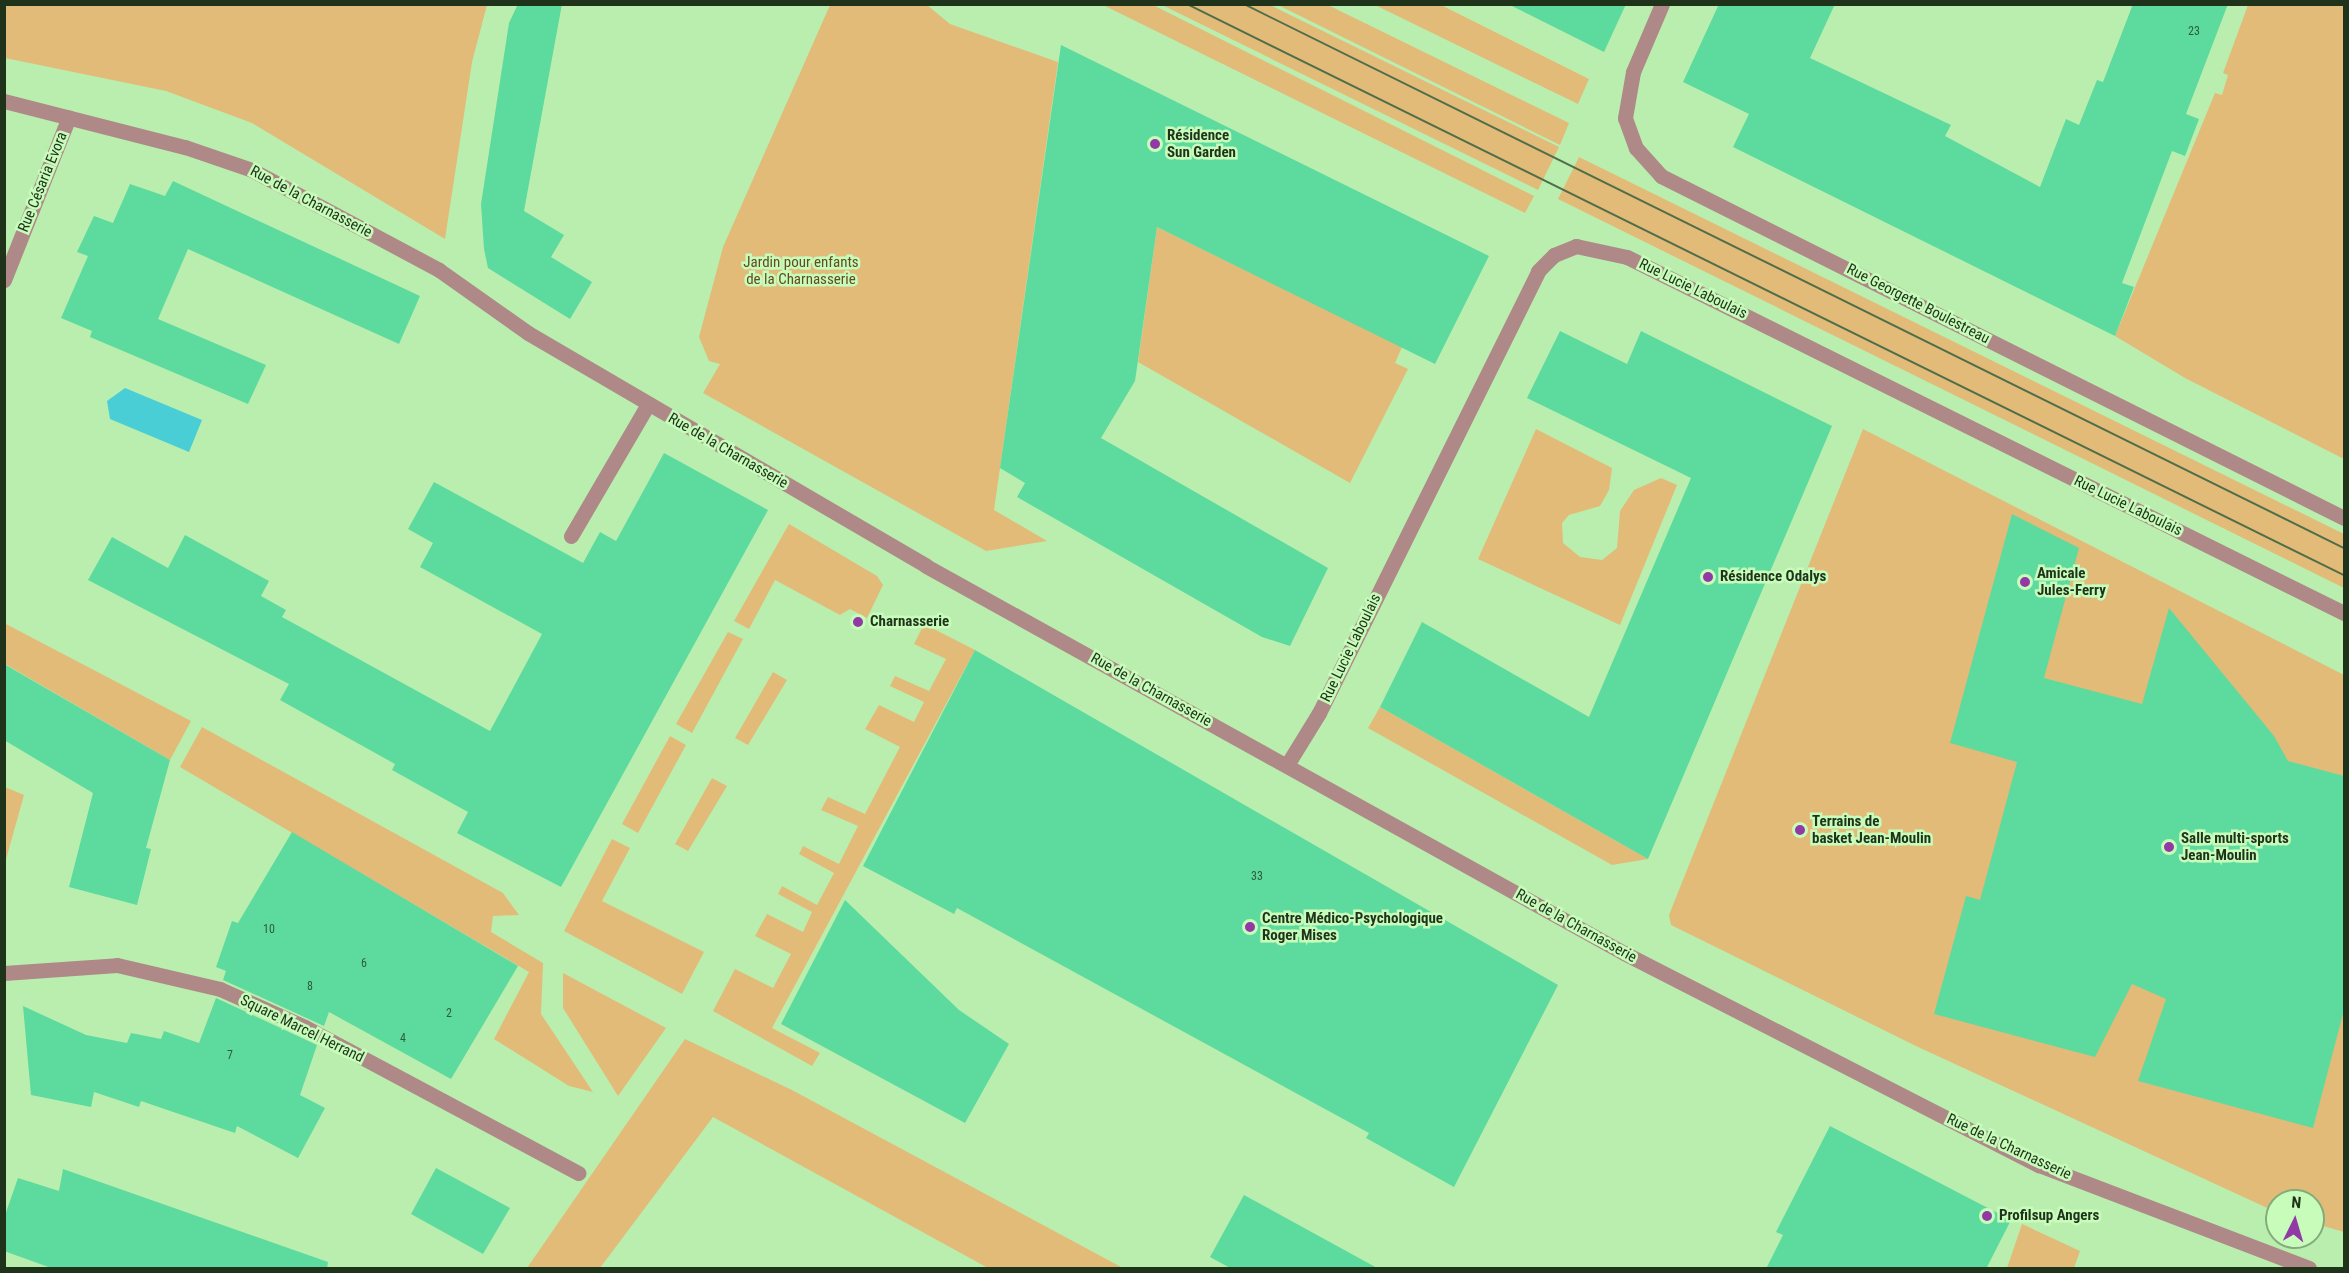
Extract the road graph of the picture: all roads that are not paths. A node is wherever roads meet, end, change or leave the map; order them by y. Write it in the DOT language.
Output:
graph roads {
  1 [pos="1662,4"];
  2 [pos="4,101"];
  3 [pos="69,117"];
  4 [pos="4,280"];
  5 [pos="648,405"];
  6 [pos="2344,518"];
  7 [pos="571,536"];
  8 [pos="2344,613"];
  9 [pos="1287,765"];
  10 [pos="4,973"];
  11 [pos="578,1173"];
  12 [pos="2309,1269"];
  1 -- 6 [label="street, Rue Georgette Boulestreau"];
  2 -- 3 [label="street, Rue de la Charnasserie"];
  3 -- 4 [label="street, Rue Césaria Evora"];
  3 -- 5 [label="street, Rue de la Charnasserie"];
  5 -- 7 [label="street"];
  5 -- 9 [label="street, Rue de la Charnasserie"];
  8 -- 9 [label="street, Rue Lucie Laboulais"];
  9 -- 12 [label="street, Rue de la Charnasserie"];
  10 -- 11 [label="street, Square Marcel Herrand"];
}
